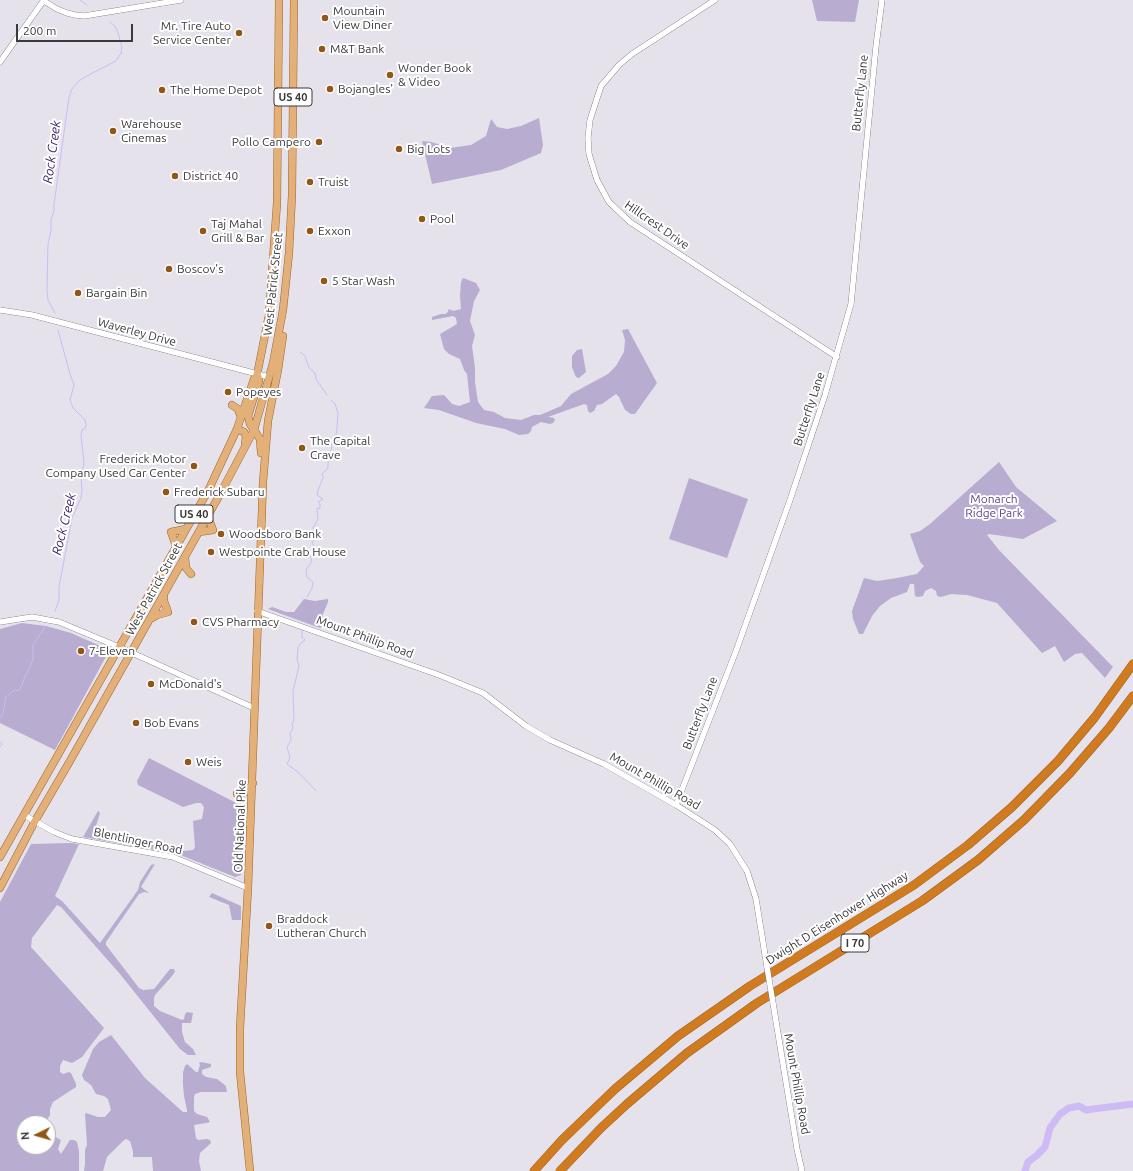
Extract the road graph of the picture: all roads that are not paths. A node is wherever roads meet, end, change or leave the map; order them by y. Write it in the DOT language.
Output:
graph roads {
  1 [pos="44,0"];
  2 [pos="181,0"];
  3 [pos="279,0"];
  4 [pos="294,0"];
  5 [pos="715,0"];
  6 [pos="882,0"];
  7 [pos="0,62"];
  8 [pos="0,310"];
  9 [pos="283,310"];
  10 [pos="837,358"];
  11 [pos="257,375"];
  12 [pos="269,377"];
  13 [pos="247,401"];
  14 [pos="241,417"];
  15 [pos="237,429"];
  16 [pos="254,430"];
  17 [pos="243,451"];
  18 [pos="263,482"];
  19 [pos="208,517"];
  20 [pos="186,529"];
  21 [pos="199,532"];
  22 [pos="176,546"];
  23 [pos="185,556"];
  24 [pos="173,578"];
  25 [pos="164,594"];
  26 [pos="257,611"];
  27 [pos="150,620"];
  28 [pos="0,622"];
  29 [pos="119,647"];
  30 [pos="130,652"];
  31 [pos="1133,664"];
  32 [pos="1133,696"];
  33 [pos="254,708"];
  34 [pos="253,783"];
  35 [pos="676,805"];
  36 [pos="251,808"];
  37 [pos="24,815"];
  38 [pos="35,821"];
  39 [pos="0,857"];
  40 [pos="0,888"];
  41 [pos="248,888"];
  42 [pos="250,1171"];
  43 [pos="534,1171"];
  44 [pos="560,1171"];
  45 [pos="802,1171"];
  1 -- 2 [label="street"];
  1 -- 7 [label="street"];
  3 -- 11 [label="main road, West Patrick Street / US 40"];
  4 -- 9 [label="main road, West Patrick Street / US 40"];
  5 -- 10 [label="street, Hillcrest Drive"];
  6 -- 10 [label="street, Butterfly Lane"];
  8 -- 11 [label="street, Waverley Drive"];
  9 -- 12 [label="main road, West Patrick Street / US 40"];
  9 -- 18 [label="main road"];
  10 -- 35 [label="street, Butterfly Lane"];
  11 -- 12 [label="street, Waverley Drive"];
  11 -- 13 [label="main road, West Patrick Street / US 40"];
  11 -- 16 [label="main road"];
  12 -- 16 [label="main road, West Patrick Street / US 40"];
  13 -- 14 [label="main road, West Patrick Street / US 40"];
  13 -- 14 [label="main road"];
  14 -- 15 [label="main road, West Patrick Street / US 40"];
  15 -- 17 [label="main road"];
  15 -- 20 [label="main road, West Patrick Street / US 40"];
  16 -- 17 [label="main road, West Patrick Street / US 40"];
  16 -- 18 [label="main road"];
  17 -- 19 [label="main road, West Patrick Street / US 40"];
  18 -- 26 [label="main road, Old National Pike"];
  19 -- 21 [label="main road, West Patrick Street / US 40"];
  19 -- 21 [label="main road"];
  20 -- 22 [label="main road, West Patrick Street / US 40"];
  20 -- 22 [label="main road"];
  21 -- 23 [label="main road, West Patrick Street / US 40"];
  22 -- 29 [label="main road, West Patrick Street / US 40"];
  23 -- 24 [label="main road, West Patrick Street / US 40"];
  23 -- 24 [label="main road"];
  24 -- 25 [label="main road, West Patrick Street / US 40"];
  25 -- 27 [label="main road, West Patrick Street / US 40"];
  25 -- 27 [label="main road"];
  26 -- 33 [label="main road, Old National Pike"];
  26 -- 35 [label="street, Mount Phillip Road"];
  27 -- 30 [label="main road, West Patrick Street / US 40"];
  28 -- 29 [label="street"];
  29 -- 30 [label="street"];
  29 -- 37 [label="main road, West Patrick Street / US 40"];
  30 -- 33 [label="street"];
  30 -- 38 [label="main road, West Patrick Street / US 40"];
  31 -- 43 [label="highway, Dwight D Eisenhower Highway / I 70"];
  32 -- 44 [label="highway, I 70"];
  33 -- 34 [label="main road, Old National Pike"];
  34 -- 36 [label="main road, Old National Pike"];
  34 -- 36 [label="main road"];
  35 -- 45 [label="street, Mount Phillip Road, bridge"];
  36 -- 41 [label="main road, Old National Pike"];
  37 -- 38 [label="street, Blentlinger Road"];
  37 -- 39 [label="main road, US 40"];
  38 -- 40 [label="main road, US 40"];
  38 -- 41 [label="street, Blentlinger Road"];
  41 -- 42 [label="main road, Old National Pike"];
}
